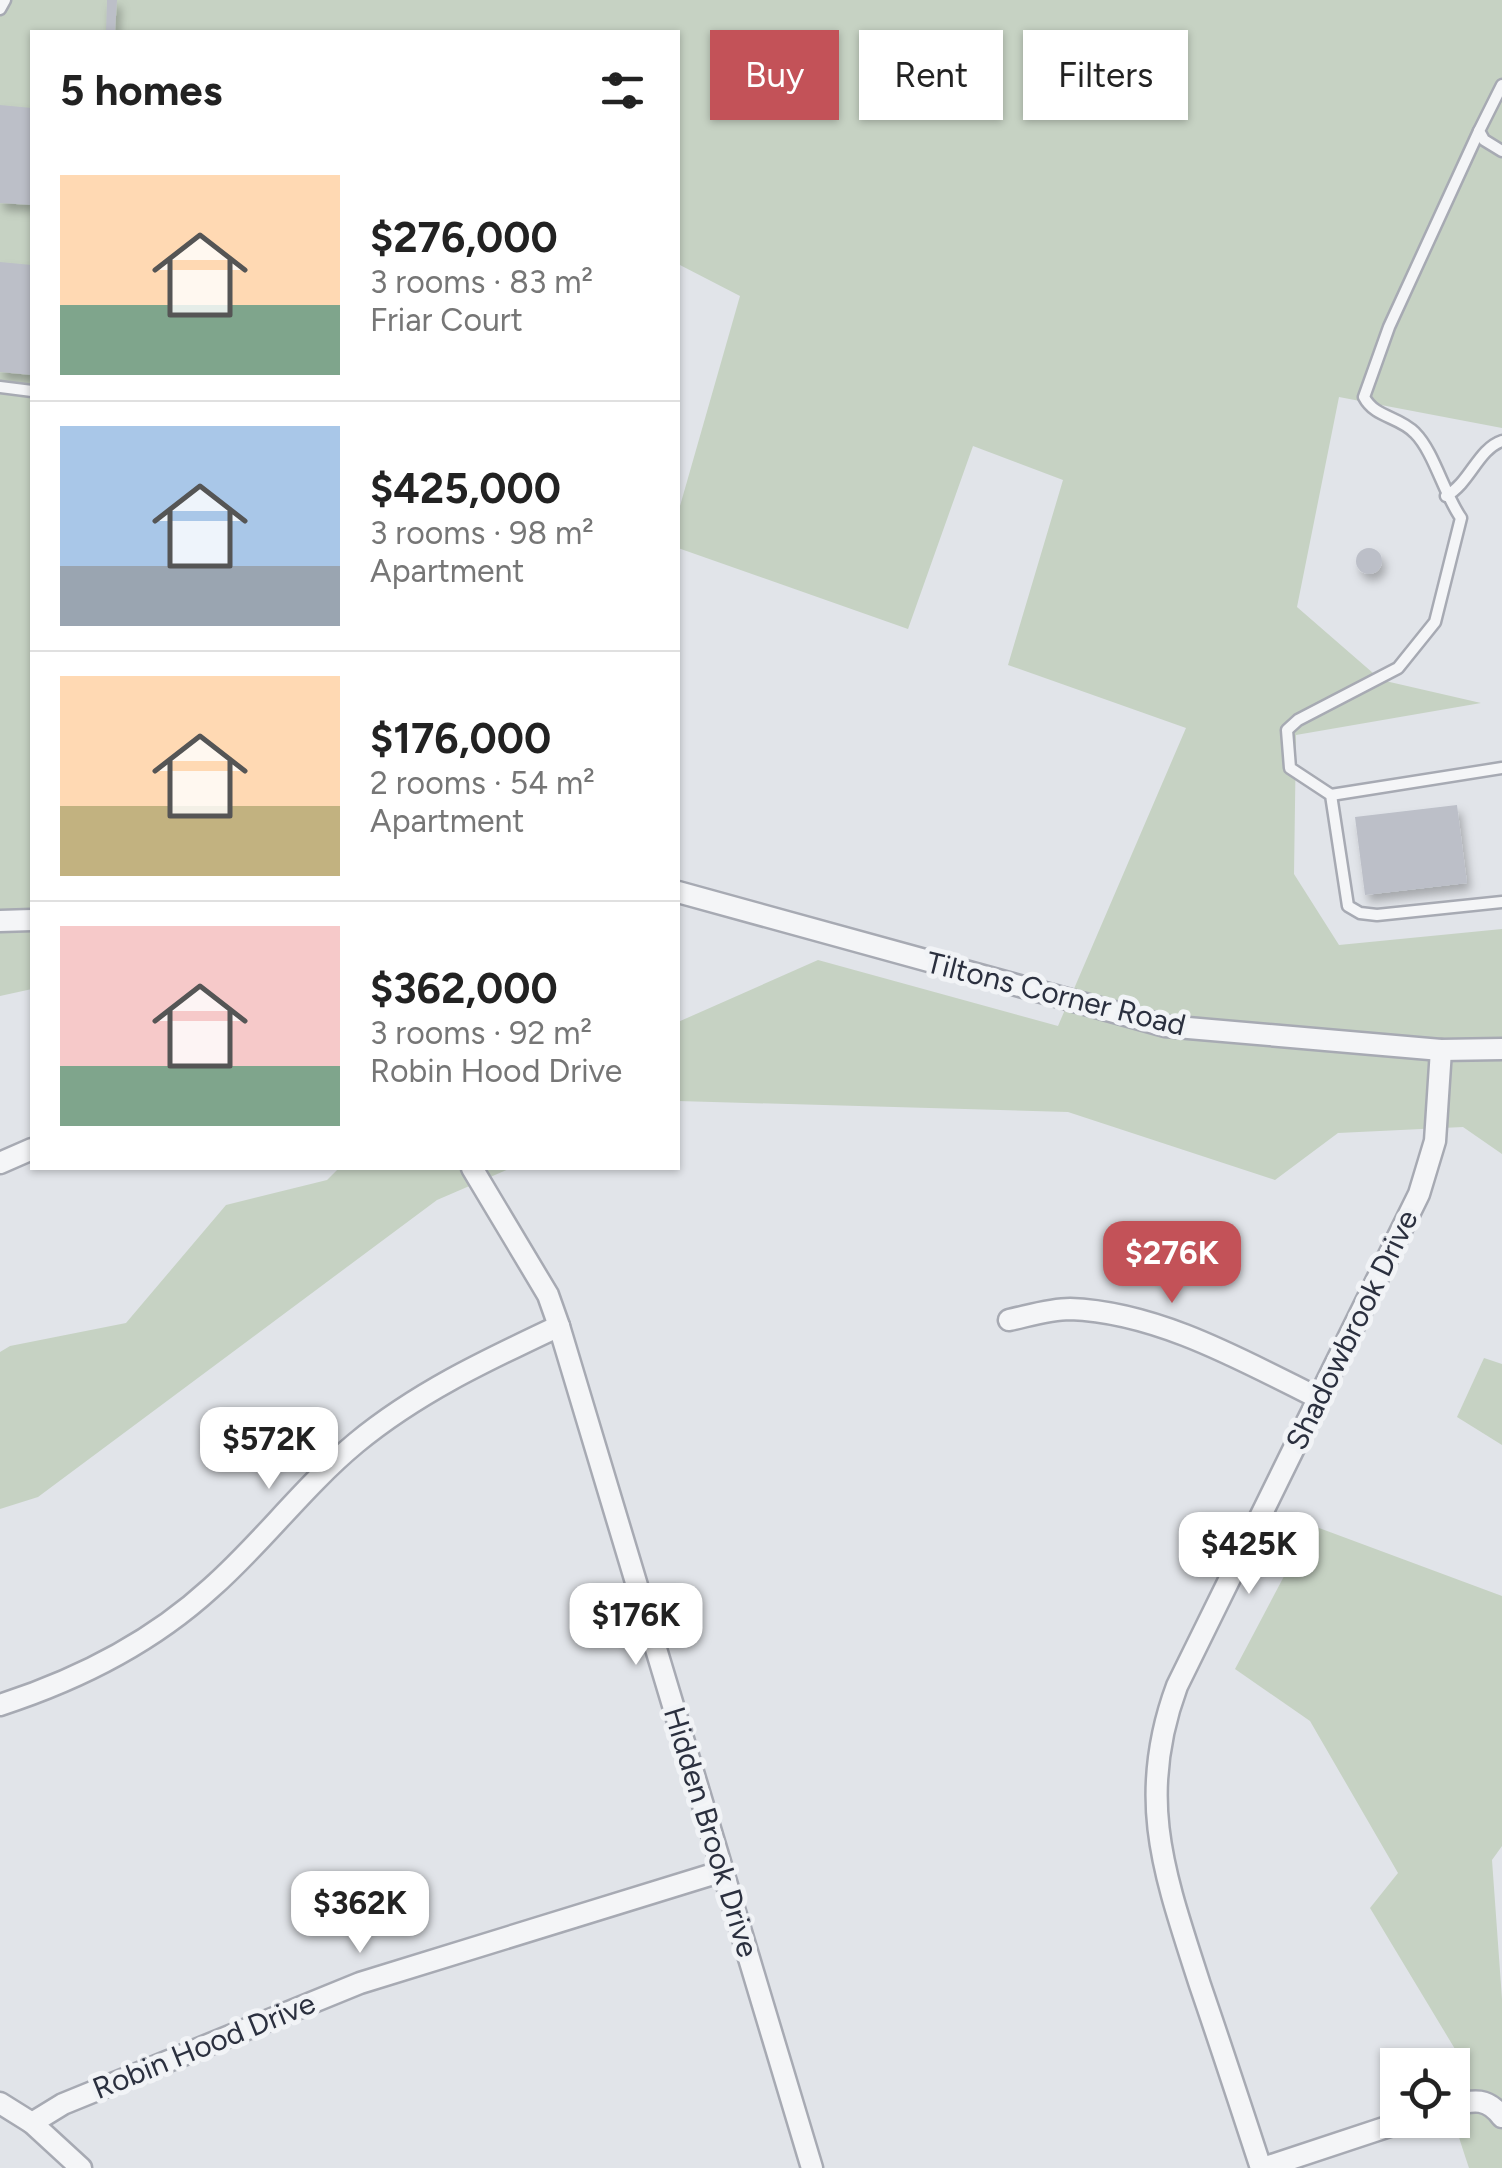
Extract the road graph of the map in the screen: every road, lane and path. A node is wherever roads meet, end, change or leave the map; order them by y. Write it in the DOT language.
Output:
graph roads {
  1 [pos="5,0"];
  2 [pos="0,9"];
  3 [pos="1502,85"];
  4 [pos="1479,131"];
  5 [pos="1502,151"];
  6 [pos="0,387"];
  7 [pos="30,392"];
  8 [pos="1502,441"];
  9 [pos="1446,496"];
  10 [pos="1502,768"];
  11 [pos="1331,795"];
  12 [pos="680,893"];
  13 [pos="1502,902"];
  14 [pos="30,920"];
  15 [pos="0,921"];
  16 [pos="1502,1049"];
  17 [pos="1441,1050"];
  18 [pos="30,1150"];
  19 [pos="0,1164"];
  20 [pos="473,1170"];
  21 [pos="1009,1320"];
  22 [pos="559,1326"];
  23 [pos="1318,1398"];
  24 [pos="0,1705"];
  25 [pos="723,1871"];
  26 [pos="1470,2101"];
  27 [pos="0,2103"];
  28 [pos="1502,2117"];
  29 [pos="32,2123"];
  30 [pos="1380,2129"];
  31 [pos="81,2168"];
  32 [pos="812,2168"];
  33 [pos="1262,2168"];
  1 -- 2 [label="lane"];
  3 -- 4 [label="lane"];
  4 -- 5 [label="lane"];
  4 -- 9 [label="lane"];
  6 -- 7 [label="lane"];
  8 -- 9 [label="lane"];
  9 -- 11 [label="lane"];
  10 -- 11 [label="lane"];
  11 -- 13 [label="lane"];
  12 -- 17 [label="street, Tiltons Corner Road"];
  14 -- 15 [label="street"];
  16 -- 17 [label="street, Tiltons Corner Road"];
  17 -- 23 [label="street, Shadowbrook Drive"];
  18 -- 19 [label="street"];
  20 -- 22 [label="street, Hidden Brook Drive"];
  21 -- 23 [label="street"];
  22 -- 24 [label="street"];
  22 -- 25 [label="street, Hidden Brook Drive"];
  23 -- 33 [label="street, Shadowbrook Drive"];
  25 -- 29 [label="street, Robin Hood Drive"];
  25 -- 32 [label="street, Hidden Brook Drive"];
  26 -- 28 [label="street"];
  27 -- 29 [label="street"];
  29 -- 31 [label="street"];
  30 -- 33 [label="street"];
}
